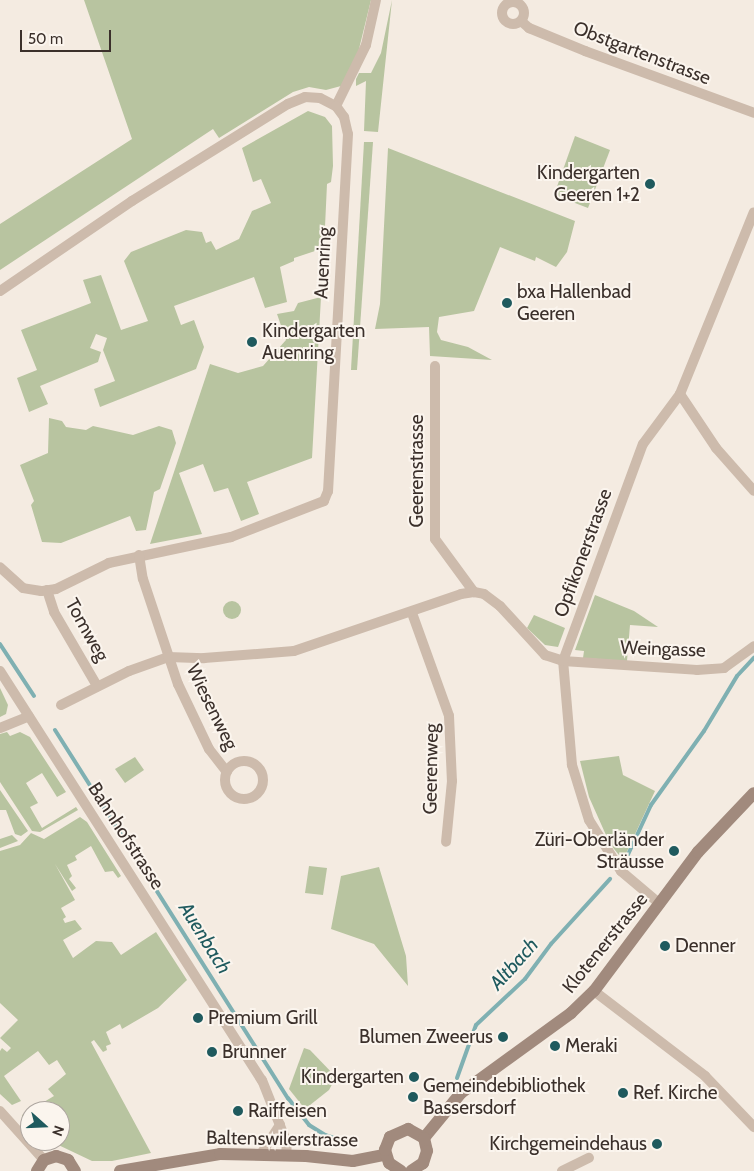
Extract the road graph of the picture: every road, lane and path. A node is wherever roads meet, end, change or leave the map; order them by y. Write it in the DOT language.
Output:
graph roads {
  1 [pos="376,0"];
  2 [pos="521,21"];
  3 [pos="336,106"];
  4 [pos="754,112"];
  5 [pos="754,212"];
  6 [pos="0,290"];
  7 [pos="435,366"];
  8 [pos="680,394"];
  9 [pos="754,491"];
  10 [pos="139,556"];
  11 [pos="0,567"];
  12 [pos="47,590"];
  13 [pos="474,592"];
  14 [pos="412,613"];
  15 [pos="752,653"];
  16 [pos="168,657"];
  17 [pos="564,661"];
  18 [pos="0,671"];
  19 [pos="97,686"];
  20 [pos="61,705"];
  21 [pos="29,716"];
  22 [pos="0,728"];
  23 [pos="227,772"];
  24 [pos="754,793"];
  25 [pos="446,842"];
  26 [pos="660,904"];
  27 [pos="594,991"];
  28 [pos="0,1111"];
  29 [pos="280,1125"];
  30 [pos="754,1127"];
  31 [pos="424,1138"];
  32 [pos="261,1154"];
  33 [pos="286,1155"];
  34 [pos="385,1155"];
  35 [pos="589,1158"];
  36 [pos="44,1160"];
  37 [pos="37,1171"];
  38 [pos="75,1171"];
  39 [pos="120,1171"];
  40 [pos="401,1171"];
  41 [pos="412,1171"];
  42 [pos="562,1171"];
  1 -- 3 [label="street"];
  2 -- 4 [label="street, Obstgartenstrasse"];
  3 -- 6 [label="street"];
  3 -- 10 [label="street, Auenring"];
  5 -- 8 [label="street, Opfikonerstrasse"];
  7 -- 13 [label="street, Geerenstrasse"];
  8 -- 9 [label="street"];
  8 -- 17 [label="street, Opfikonerstrasse"];
  10 -- 12 [label="street, Auenring"];
  10 -- 16 [label="street, Wiesenweg"];
  11 -- 12 [label="street, Auenring"];
  12 -- 19 [label="street, Tomweg"];
  13 -- 14 [label="street"];
  13 -- 17 [label="street, Geerenstrasse"];
  14 -- 16 [label="street"];
  14 -- 25 [label="street, Geerenweg"];
  15 -- 17 [label="street, Weingasse"];
  16 -- 19 [label="street"];
  16 -- 23 [label="street, Wiesenweg"];
  17 -- 26 [label="street, Opfikonerstrasse"];
  18 -- 21 [label="street, Bahnhofstrasse"];
  19 -- 20 [label="street"];
  21 -- 22 [label="street"];
  21 -- 29 [label="street, Bahnhofstrasse"];
  24 -- 26 [label="main road, Klotenerstrasse"];
  26 -- 27 [label="main road, Klotenerstrasse"];
  27 -- 30 [label="street"];
  27 -- 31 [label="main road, Klotenerstrasse"];
  28 -- 36 [label="street"];
  29 -- 32 [label="street"];
  29 -- 33 [label="street, Bahnhofstrasse"];
  31 -- 34 [label="main road"];
  31 -- 41 [label="main road"];
  32 -- 33 [label="main road, Baltenswilerstrasse"];
  32 -- 39 [label="main road, Baltenswilerstrasse"];
  33 -- 34 [label="main road, Baltenswilerstrasse"];
  34 -- 40 [label="main road"];
  35 -- 42 [label="street"];
  36 -- 37 [label="main road"];
  36 -- 38 [label="main road"];
}
